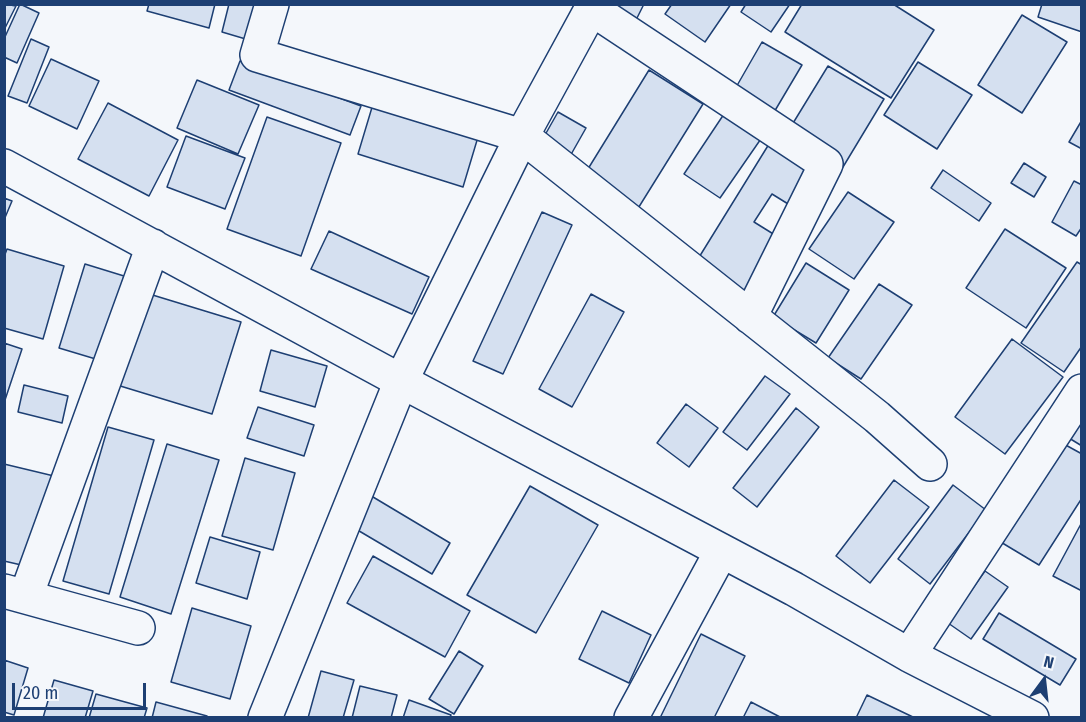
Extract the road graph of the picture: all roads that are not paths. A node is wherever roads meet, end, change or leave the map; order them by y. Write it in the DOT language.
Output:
graph roads {
  1 [pos="272,4"];
  2 [pos="593,7"];
  3 [pos="522,136"];
  4 [pos="4,166"];
  5 [pos="153,246"];
  6 [pos="750,317"];
  7 [pos="401,381"];
  8 [pos="1082,391"];
  9 [pos="930,464"];
  10 [pos="721,552"];
  11 [pos="15,594"];
  12 [pos="138,628"];
  13 [pos="909,655"];
  14 [pos="265,717"];
  15 [pos="631,717"];
  16 [pos="1032,717"];
  1 -- 3 [label="street"];
  2 -- 3 [label="street"];
  2 -- 6 [label="street"];
  3 -- 6 [label="street"];
  3 -- 7 [label="street"];
  4 -- 5 [label="street"];
  5 -- 7 [label="street"];
  5 -- 11 [label="street"];
  6 -- 9 [label="street"];
  7 -- 10 [label="street"];
  7 -- 14 [label="street"];
  8 -- 13 [label="street"];
  10 -- 13 [label="street"];
  10 -- 15 [label="street"];
  11 -- 12 [label="street"];
  13 -- 16 [label="street"];
}
